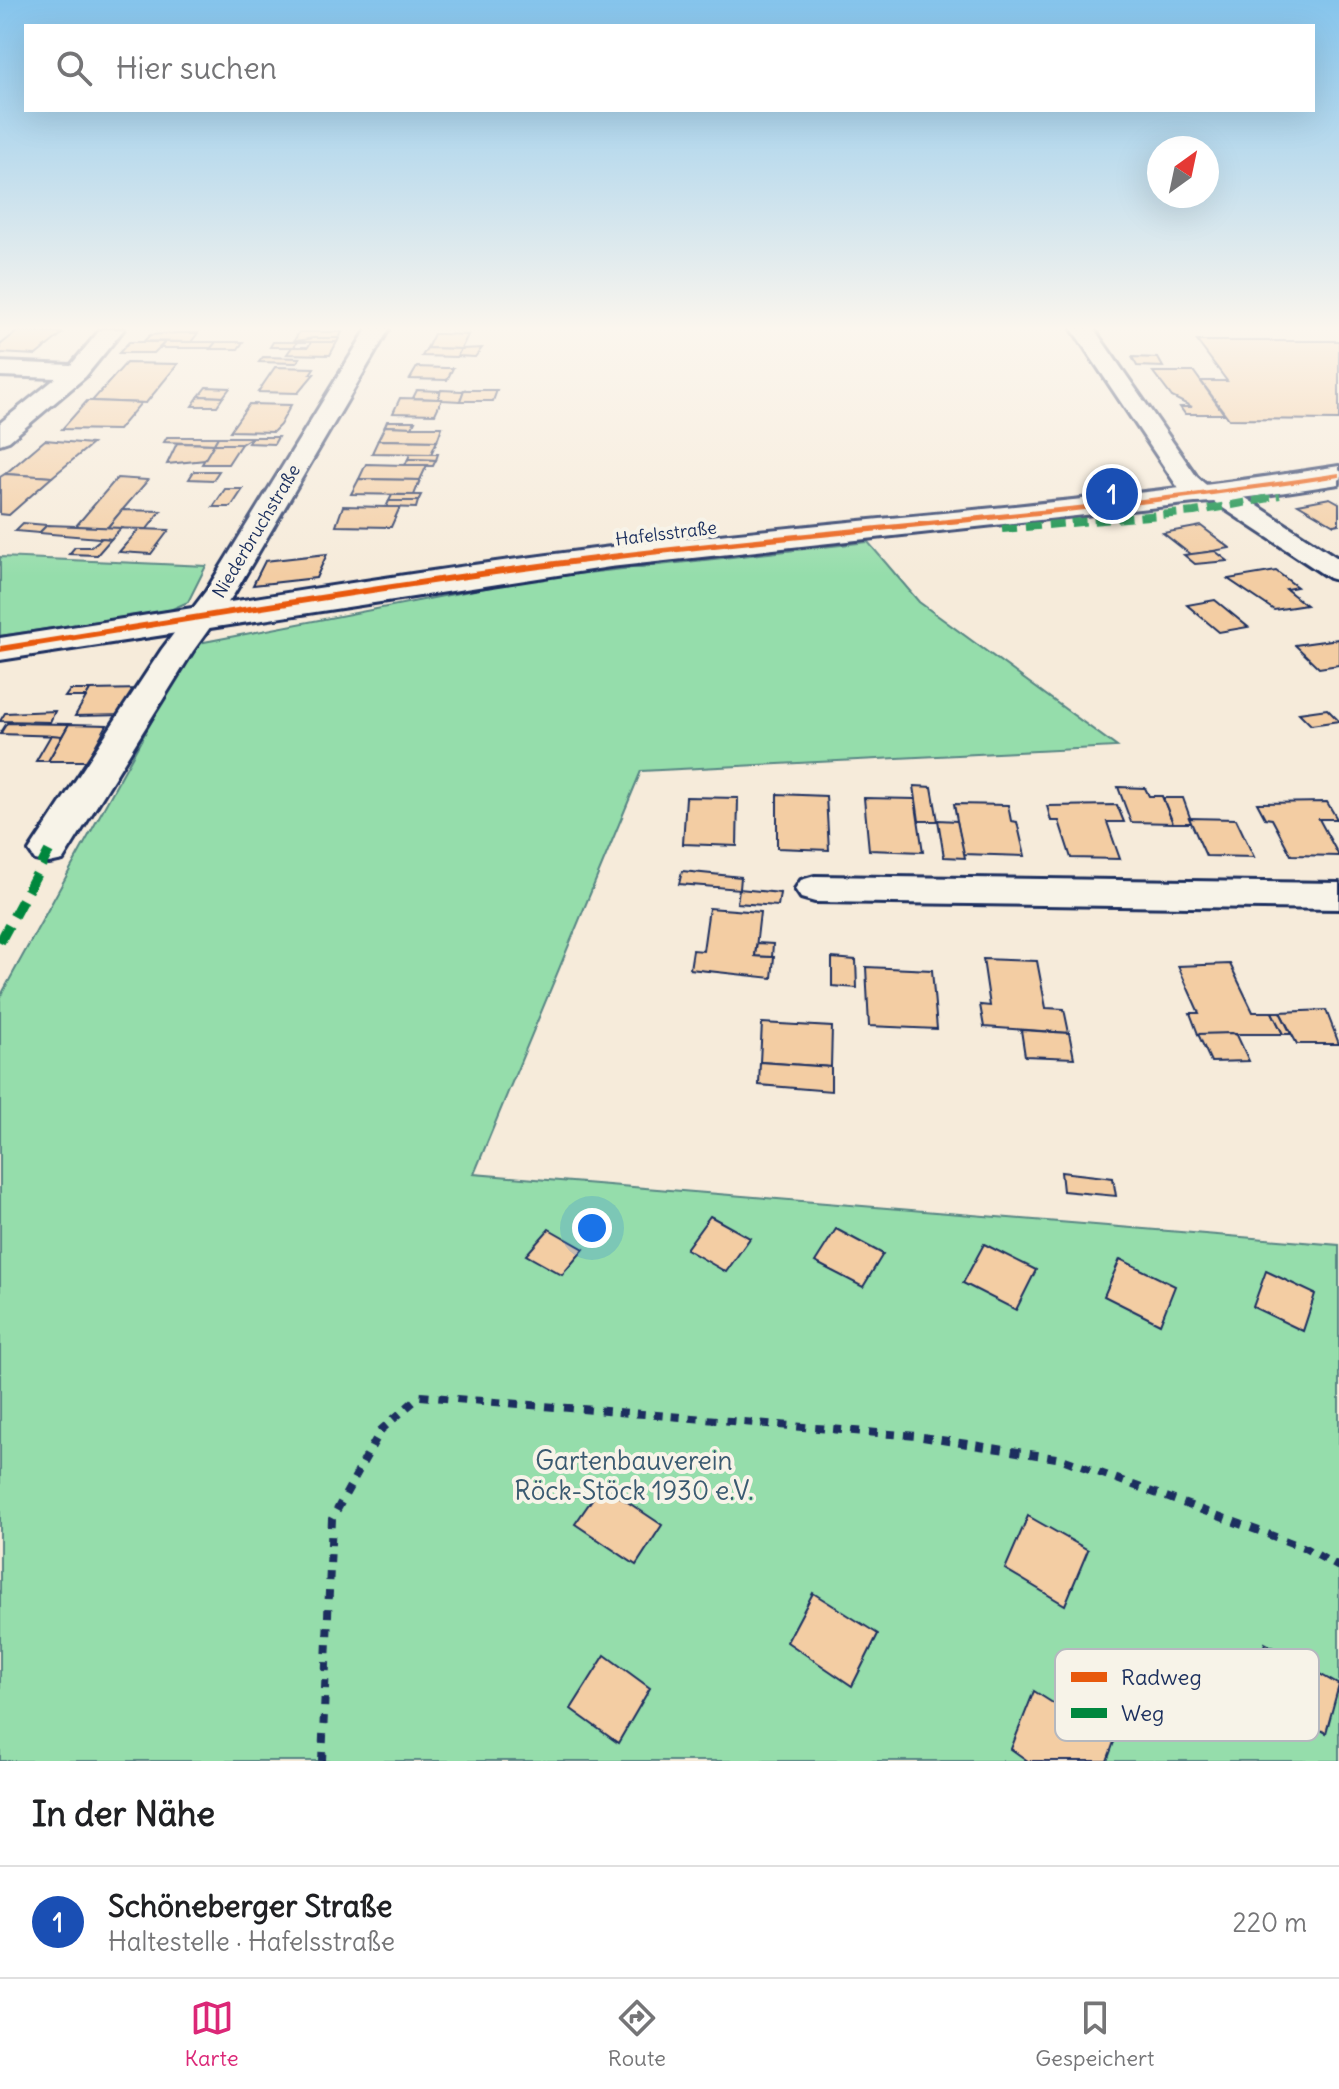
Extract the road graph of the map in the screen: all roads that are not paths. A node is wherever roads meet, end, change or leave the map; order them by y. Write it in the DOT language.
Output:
graph roads {
  1 [pos="30,411"];
  2 [pos="328,411"];
  3 [pos="1139,411"];
  4 [pos="0,436"];
  5 [pos="1339,475"];
  6 [pos="1213,496"];
  7 [pos="1339,572"];
  8 [pos="202,618"];
  9 [pos="0,649"];
  10 [pos="49,851"];
  11 [pos="815,889"];
  12 [pos="1339,896"];
  1 -- 4 [label="street"];
  2 -- 8 [label="street, Niederbruchstraße"];
  3 -- 6 [label="street"];
  5 -- 6 [label="main road, Hafelsstraße"];
  6 -- 7 [label="street"];
  6 -- 8 [label="main road, Hafelsstraße"];
  8 -- 9 [label="main road, Hafelsstraße"];
  8 -- 10 [label="street, Niederbruchstraße"];
  11 -- 12 [label="street"];
}
